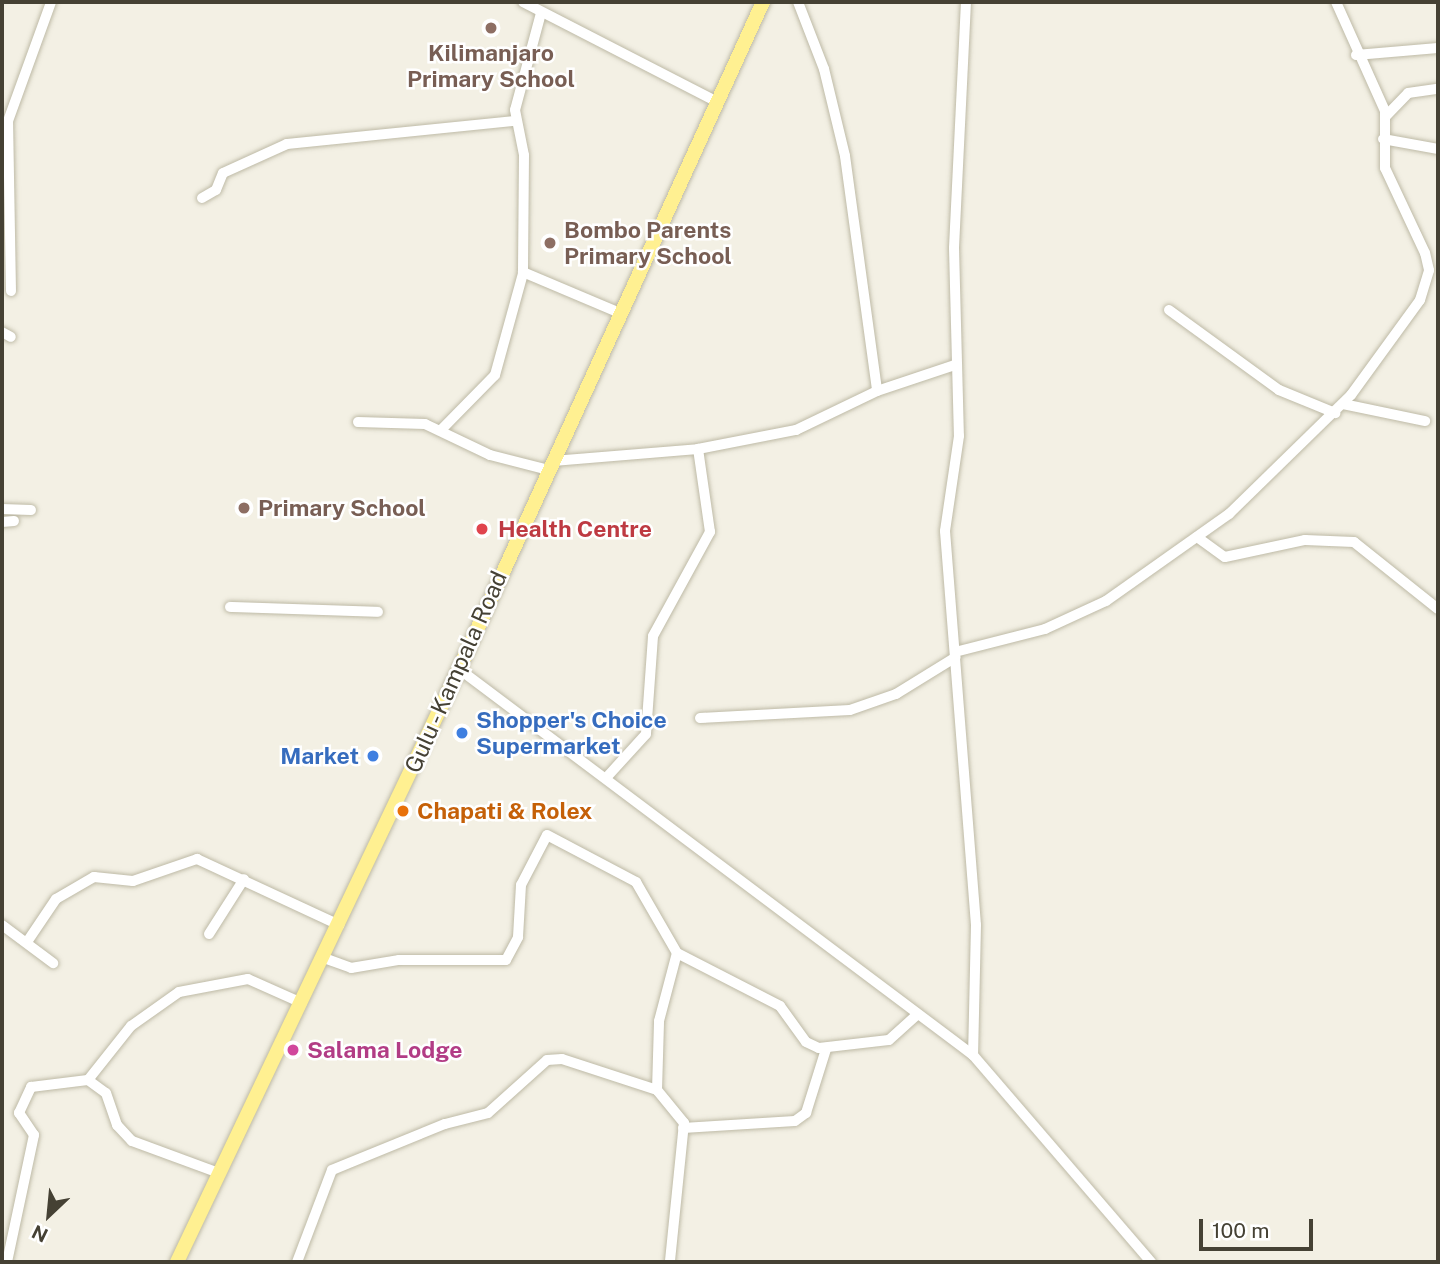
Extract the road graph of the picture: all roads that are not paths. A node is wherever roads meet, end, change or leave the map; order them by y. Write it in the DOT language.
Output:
graph roads {
  1 [pos="51,2"];
  2 [pos="523,2"];
  3 [pos="764,2"];
  4 [pos="798,2"];
  5 [pos="966,2"];
  6 [pos="1336,2"];
  7 [pos="541,13"];
  8 [pos="1438,48"];
  9 [pos="1356,55"];
  10 [pos="1438,89"];
  11 [pos="716,101"];
  12 [pos="1385,116"];
  13 [pos="515,121"];
  14 [pos="1383,139"];
  15 [pos="1438,149"];
  16 [pos="202,198"];
  17 [pos="523,273"];
  18 [pos="11,291"];
  19 [pos="1169,310"];
  20 [pos="620,313"];
  21 [pos="955,365"];
  22 [pos="877,391"];
  23 [pos="1343,404"];
  24 [pos="1335,412"];
  25 [pos="1424,421"];
  26 [pos="358,422"];
  27 [pos="441,430"];
  28 [pos="698,449"];
  29 [pos="551,466"];
  30 [pos="2,509"];
  31 [pos="31,510"];
  32 [pos="14,521"];
  33 [pos="2,522"];
  34 [pos="1197,537"];
  35 [pos="230,607"];
  36 [pos="1438,609"];
  37 [pos="378,612"];
  38 [pos="956,654"];
  39 [pos="459,669"];
  40 [pos="701,718"];
  41 [pos="606,778"];
  42 [pos="244,879"];
  43 [pos="2,925"];
  44 [pos="340,925"];
  45 [pos="209,934"];
  46 [pos="27,942"];
  47 [pos="677,953"];
  48 [pos="324,958"];
  49 [pos="53,963"];
  50 [pos="302,1003"];
  51 [pos="917,1015"];
  52 [pos="826,1049"];
  53 [pos="973,1055"];
  54 [pos="88,1080"];
  55 [pos="657,1090"];
  56 [pos="683,1128"];
  57 [pos="219,1173"];
  58 [pos="184,1247"];
  59 [pos="7,1262"];
  60 [pos="177,1262"];
  61 [pos="184,1262"];
  62 [pos="297,1262"];
  63 [pos="670,1262"];
  64 [pos="1151,1262"];
  1 -- 18 [label="street"];
  2 -- 7 [label="street"];
  3 -- 11 [label="main road, Gulu - Kampala Road"];
  4 -- 22 [label="street"];
  5 -- 21 [label="street"];
  6 -- 9 [label="street"];
  7 -- 11 [label="street"];
  7 -- 13 [label="street"];
  8 -- 9 [label="street"];
  9 -- 12 [label="street"];
  10 -- 12 [label="street"];
  11 -- 20 [label="main road, Gulu - Kampala Road"];
  12 -- 14 [label="street"];
  13 -- 16 [label="street"];
  13 -- 17 [label="street"];
  14 -- 15 [label="street"];
  14 -- 23 [label="street"];
  17 -- 20 [label="street"];
  17 -- 27 [label="street"];
  19 -- 24 [label="street"];
  20 -- 29 [label="main road, Gulu - Kampala Road"];
  21 -- 22 [label="street"];
  21 -- 38 [label="street"];
  22 -- 28 [label="street"];
  23 -- 24 [label="street"];
  23 -- 25 [label="street"];
  24 -- 34 [label="street"];
  26 -- 27 [label="street"];
  27 -- 29 [label="street"];
  28 -- 29 [label="street"];
  28 -- 41 [label="street"];
  29 -- 39 [label="main road, Gulu - Kampala Road"];
  30 -- 31 [label="street"];
  32 -- 33 [label="street"];
  34 -- 36 [label="street"];
  34 -- 38 [label="street"];
  35 -- 37 [label="street"];
  38 -- 40 [label="street"];
  38 -- 53 [label="street"];
  39 -- 41 [label="street"];
  39 -- 44 [label="main road, Gulu - Kampala Road"];
  41 -- 51 [label="street"];
  42 -- 44 [label="street"];
  42 -- 45 [label="street"];
  42 -- 46 [label="street"];
  43 -- 46 [label="street"];
  44 -- 48 [label="main road, Gulu - Kampala Road"];
  46 -- 49 [label="street"];
  47 -- 48 [label="street"];
  47 -- 52 [label="street"];
  47 -- 55 [label="street"];
  48 -- 50 [label="main road, Gulu - Kampala Road"];
  50 -- 54 [label="street"];
  50 -- 57 [label="main road, Gulu - Kampala Road"];
  51 -- 52 [label="street"];
  51 -- 53 [label="street"];
  52 -- 56 [label="street"];
  53 -- 64 [label="street"];
  54 -- 57 [label="street"];
  54 -- 59 [label="street"];
  55 -- 56 [label="street"];
  55 -- 62 [label="street"];
  56 -- 63 [label="street"];
  57 -- 58 [label="main road, Gulu - Kampala Road"];
  58 -- 60 [label="main road, Gulu - Kampala Road"];
  58 -- 61 [label="street"];
}
